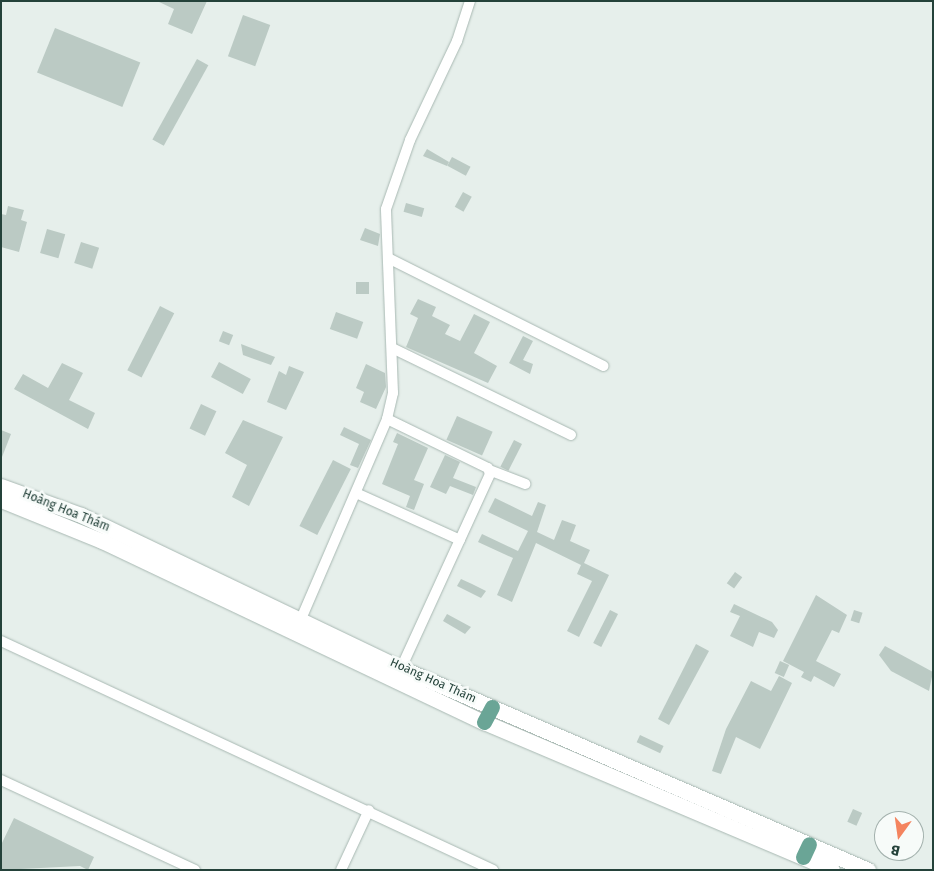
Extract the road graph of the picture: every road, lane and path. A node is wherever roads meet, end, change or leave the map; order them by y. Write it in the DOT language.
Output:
graph roads {
  1 [pos="470,1"];
  2 [pos="388,258"];
  3 [pos="392,348"];
  4 [pos="604,366"];
  5 [pos="387,420"];
  6 [pos="571,435"];
  7 [pos="489,470"];
  8 [pos="525,484"];
  9 [pos="1,486"];
  10 [pos="356,493"];
  11 [pos="1,500"];
  12 [pos="460,540"];
  13 [pos="301,619"];
  14 [pos="1,641"];
  15 [pos="401,668"];
  16 [pos="492,708"];
  17 [pos="484,722"];
  18 [pos="1,780"];
  19 [pos="368,810"];
  20 [pos="806,851"];
  21 [pos="195,870"];
  22 [pos="341,870"];
  23 [pos="493,870"];
  24 [pos="832,870"];
  25 [pos="868,870"];
  1 -- 2 [label="street"];
  2 -- 3 [label="street"];
  2 -- 4 [label="street"];
  3 -- 5 [label="street"];
  3 -- 6 [label="street"];
  5 -- 7 [label="street"];
  5 -- 10 [label="street"];
  7 -- 8 [label="street"];
  7 -- 12 [label="street"];
  9 -- 13 [label="main road, Hoàng Hoa Thám"];
  10 -- 12 [label="street"];
  10 -- 13 [label="street"];
  11 -- 17 [label="main road, Hoàng Hoa Thám"];
  12 -- 15 [label="street"];
  13 -- 15 [label="main road, Hoàng Hoa Thám"];
  14 -- 19 [label="street"];
  15 -- 16 [label="main road, Hoàng Hoa Thám"];
  16 -- 17 [label="main road"];
  16 -- 20 [label="main road, Hoàng Hoa Thám"];
  17 -- 20 [label="main road, Hoàng Hoa Thám"];
  18 -- 21 [label="street"];
  19 -- 22 [label="street"];
  19 -- 23 [label="street"];
  20 -- 24 [label="main road, Hoàng Hoa Thám"];
  20 -- 25 [label="main road, Hoàng Hoa Thám"];
}
